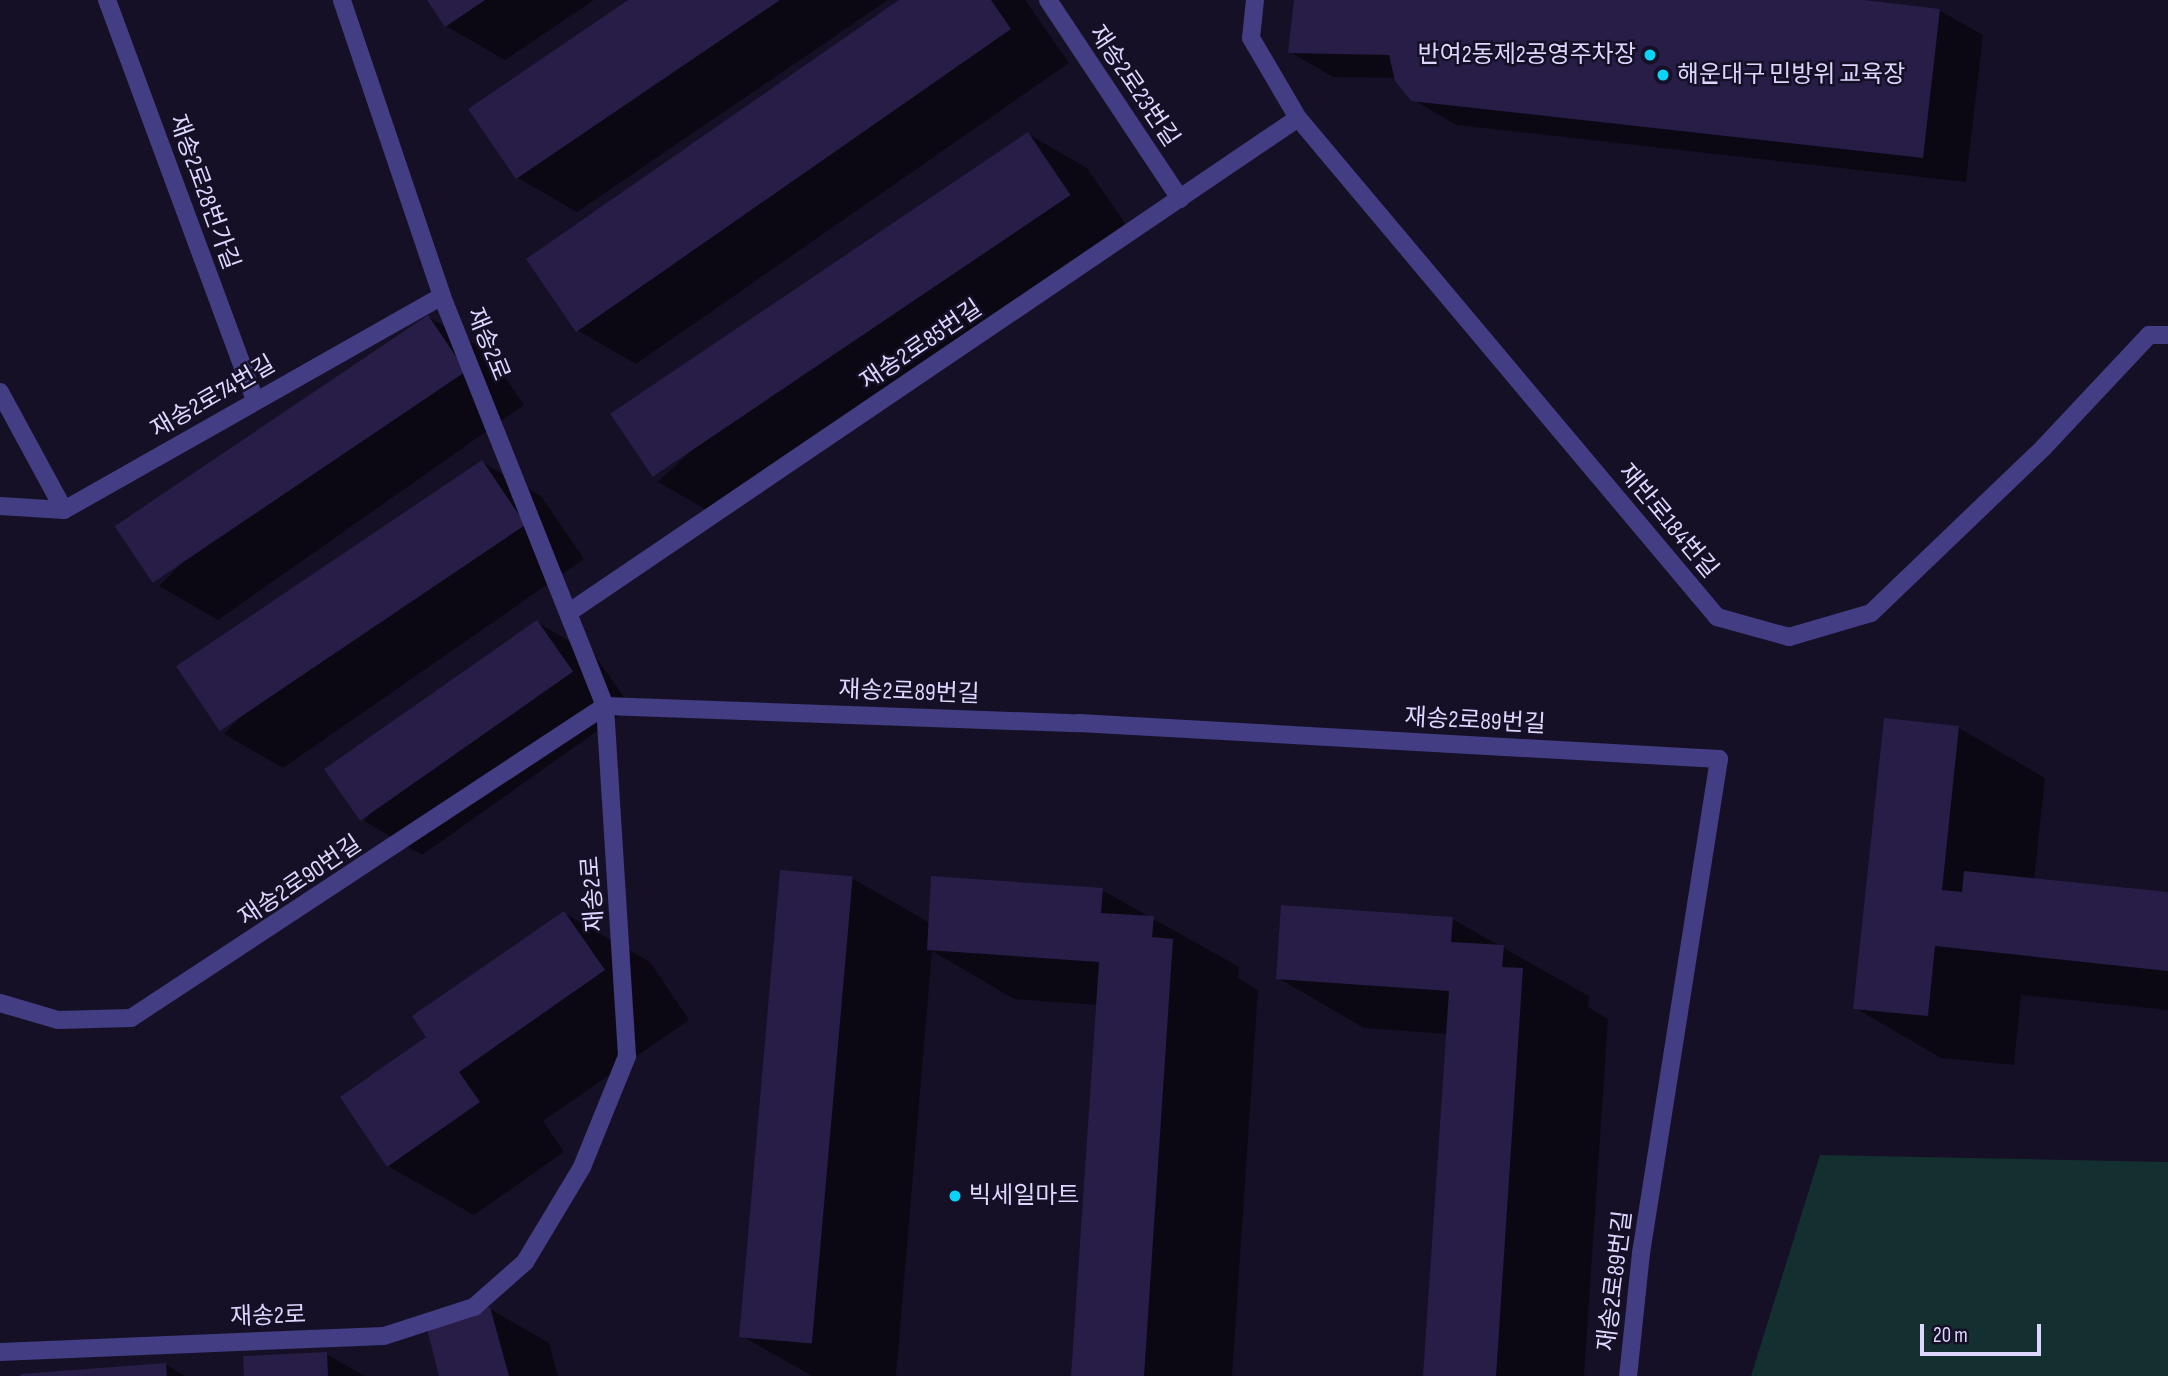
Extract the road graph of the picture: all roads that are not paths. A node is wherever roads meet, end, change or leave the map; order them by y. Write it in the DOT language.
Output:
graph roads {
  1 [pos="107,0"];
  2 [pos="342,0"];
  3 [pos="1048,0"];
  4 [pos="1255,0"];
  5 [pos="1298,118"];
  6 [pos="1180,199"];
  7 [pos="442,296"];
  8 [pos="2168,335"];
  9 [pos="0,392"];
  10 [pos="255,400"];
  11 [pos="0,506"];
  12 [pos="64,510"];
  13 [pos="571,611"];
  14 [pos="606,706"];
  15 [pos="0,1003"];
  16 [pos="0,1352"];
  17 [pos="1628,1376"];
  1 -- 10 [label="street, 재송2로28번가길"];
  2 -- 7 [label="street, 재송2로"];
  3 -- 6 [label="street, 재송2로23번길"];
  4 -- 5 [label="street, 재반로184번길"];
  5 -- 6 [label="street, 재송2로85번길"];
  5 -- 8 [label="street, 재반로184번길"];
  6 -- 13 [label="street, 재송2로85번길"];
  7 -- 10 [label="street, 재송2로74번길"];
  7 -- 13 [label="street, 재송2로"];
  9 -- 12 [label="street"];
  10 -- 12 [label="street, 재송2로74번길"];
  11 -- 12 [label="street"];
  13 -- 14 [label="street, 재송2로"];
  14 -- 15 [label="street, 재송2로90번길"];
  14 -- 16 [label="street, 재송2로"];
  14 -- 17 [label="street, 재송2로89번길"];
}
